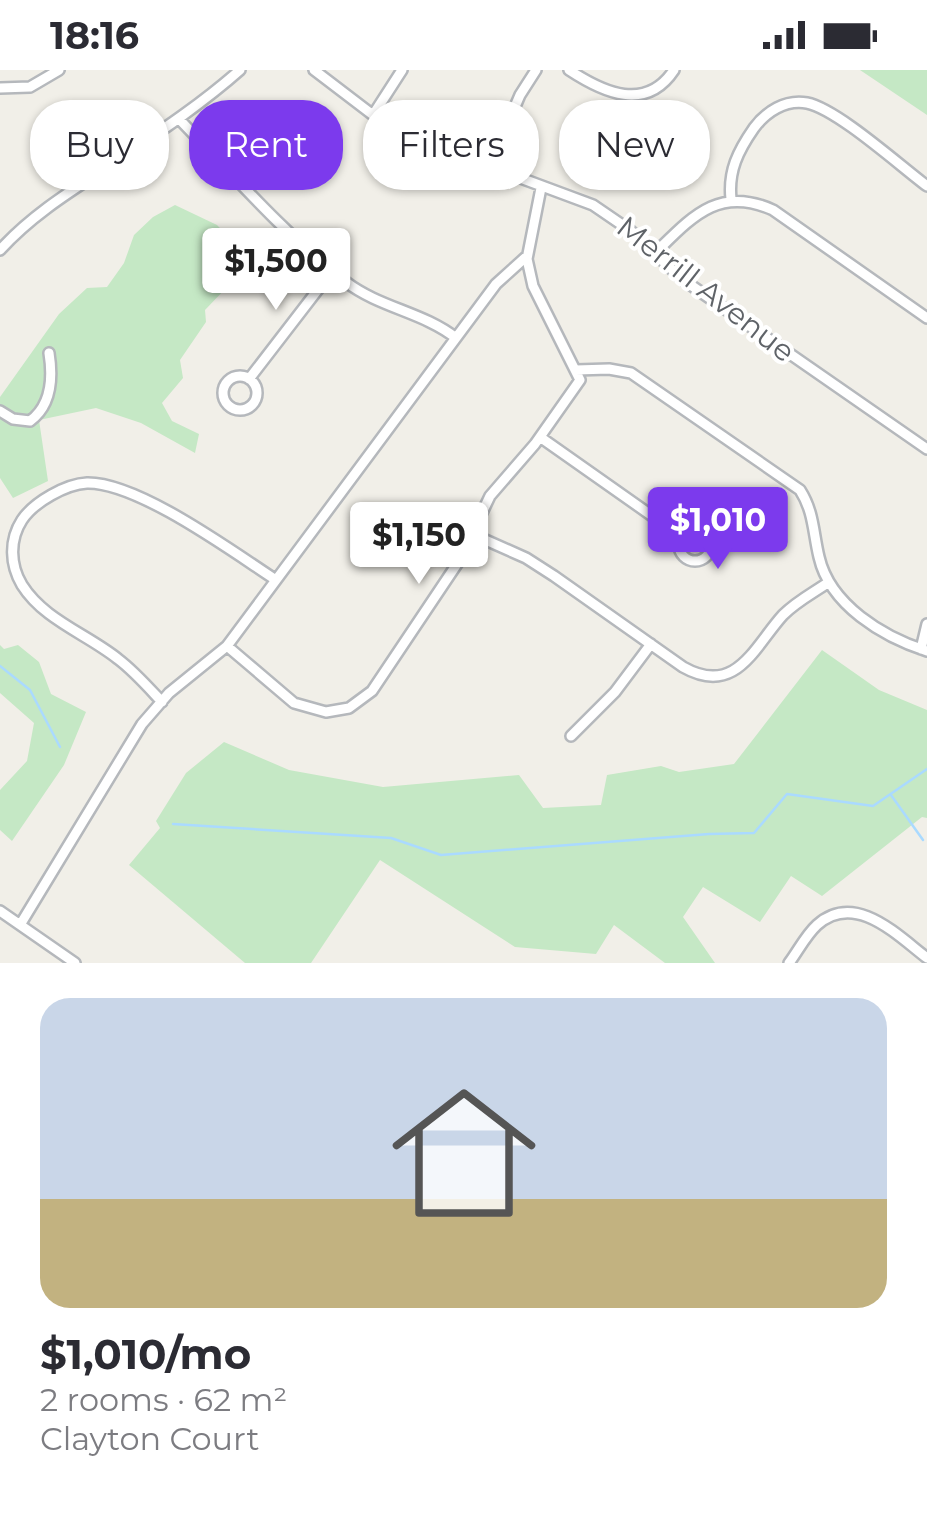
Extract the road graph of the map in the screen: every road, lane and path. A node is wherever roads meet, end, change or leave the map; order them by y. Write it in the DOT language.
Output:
graph roads {
  1 [pos="59,70"];
  2 [pos="240,70"];
  3 [pos="314,70"];
  4 [pos="402,70"];
  5 [pos="536,70"];
  6 [pos="570,70"];
  7 [pos="674,70"];
  8 [pos="0,88"];
  9 [pos="383,100"];
  10 [pos="517,100"];
  11 [pos="363,107"];
  12 [pos="179,119"];
  13 [pos="927,186"];
  14 [pos="541,188"];
  15 [pos="731,199"];
  16 [pos="18,230"];
  17 [pos="0,242"];
  18 [pos="0,250"];
  19 [pos="654,254"];
  20 [pos="528,256"];
  21 [pos="333,270"];
  22 [pos="927,318"];
  23 [pos="456,338"];
  24 [pos="49,353"];
  25 [pos="576,370"];
  26 [pos="249,378"];
  27 [pos="0,411"];
  28 [pos="540,437"];
  29 [pos="927,448"];
  30 [pos="472,534"];
  31 [pos="682,538"];
  32 [pos="276,580"];
  33 [pos="829,582"];
  34 [pos="927,624"];
  35 [pos="650,644"];
  36 [pos="228,646"];
  37 [pos="924,650"];
  38 [pos="162,702"];
  39 [pos="571,736"];
  40 [pos="0,911"];
  41 [pos="20,925"];
  42 [pos="927,958"];
  43 [pos="74,963"];
  44 [pos="788,963"];
  1 -- 8 [label="street"];
  2 -- 12 [label="street"];
  3 -- 11 [label="street, Merrill Avenue"];
  4 -- 9 [label="street"];
  5 -- 10 [label="street"];
  6 -- 7 [label="street"];
  12 -- 16 [label="street"];
  12 -- 21 [label="street"];
  13 -- 15 [label="street"];
  14 -- 19 [label="street, Merrill Avenue"];
  14 -- 20 [label="street"];
  15 -- 19 [label="street"];
  15 -- 22 [label="street"];
  16 -- 17 [label="street"];
  16 -- 18 [label="street"];
  19 -- 29 [label="street, Merrill Avenue"];
  20 -- 23 [label="street"];
  20 -- 25 [label="street"];
  21 -- 23 [label="street"];
  21 -- 26 [label="street"];
  23 -- 32 [label="street"];
  24 -- 27 [label="street"];
  25 -- 28 [label="street"];
  25 -- 33 [label="street"];
  28 -- 30 [label="street"];
  28 -- 31 [label="street"];
  30 -- 35 [label="street"];
  30 -- 36 [label="street"];
  32 -- 36 [label="street"];
  32 -- 38 [label="street"];
  33 -- 35 [label="street"];
  33 -- 37 [label="street"];
  34 -- 37 [label="street"];
  35 -- 39 [label="street"];
  36 -- 38 [label="street"];
  38 -- 41 [label="street"];
  40 -- 41 [label="street"];
  41 -- 43 [label="street"];
  42 -- 44 [label="street"];
}
